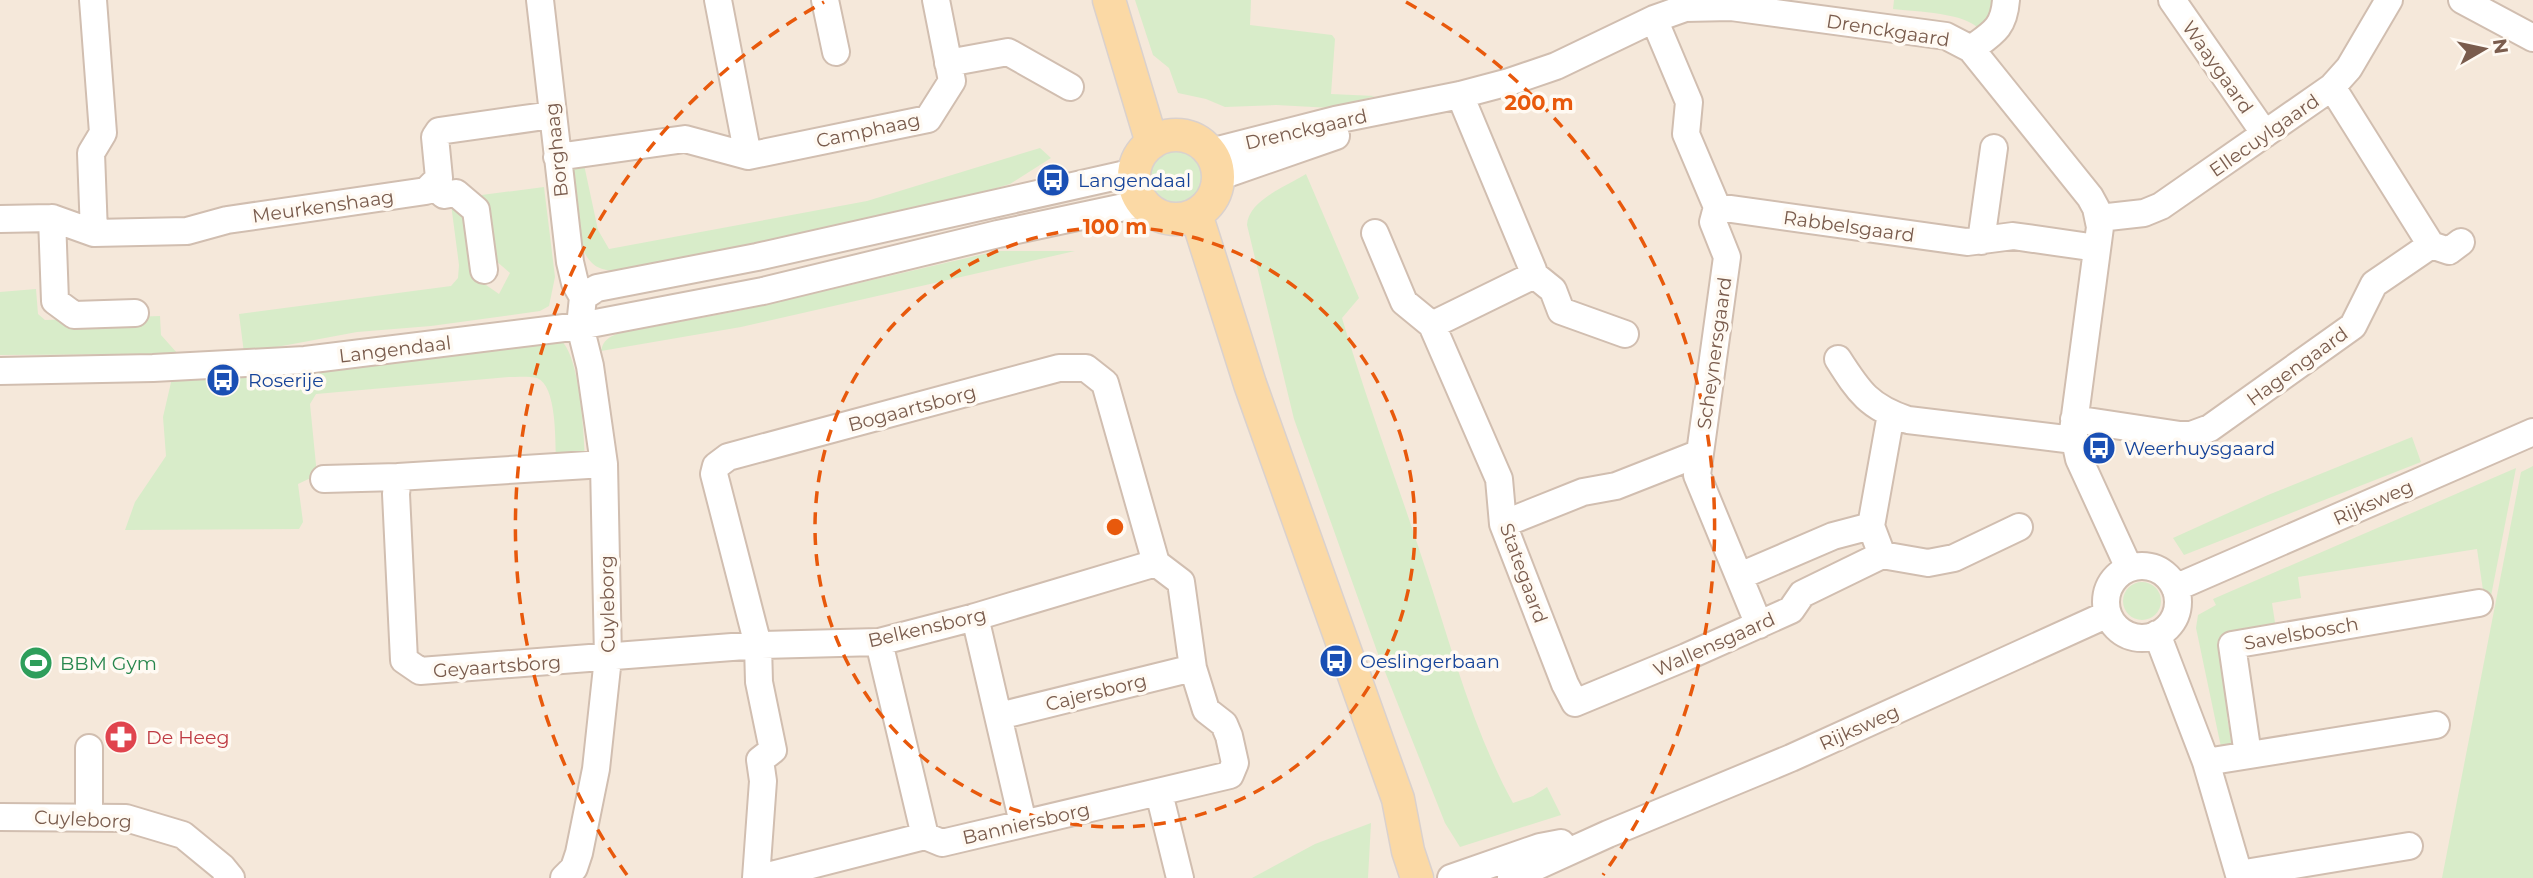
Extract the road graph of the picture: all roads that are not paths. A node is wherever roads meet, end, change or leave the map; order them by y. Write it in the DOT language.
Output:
graph roads {
  1 [pos="93,0"];
  2 [pos="540,0"];
  3 [pos="718,0"];
  4 [pos="825,0"];
  5 [pos="936,0"];
  6 [pos="1109,0"];
  7 [pos="1128,0"];
  8 [pos="2006,0"];
  9 [pos="2172,0"];
  10 [pos="2389,0"];
  11 [pos="2462,0"];
  12 [pos="1684,4"];
  13 [pos="1654,19"];
  14 [pos="2533,38"];
  15 [pos="1971,49"];
  16 [pos="836,52"];
  17 [pos="948,63"];
  18 [pos="1070,87"];
  19 [pos="2332,87"];
  20 [pos="1460,95"];
  21 [pos="552,115"];
  22 [pos="2265,134"];
  23 [pos="1162,139"];
  24 [pos="1994,148"];
  25 [pos="748,156"];
  26 [pos="557,157"];
  27 [pos="1214,164"];
  28 [pos="1135,172"];
  29 [pos="429,188"];
  30 [pos="1143,203"];
  31 [pos="1717,206"];
  32 [pos="1196,214"];
  33 [pos="52,218"];
  34 [pos="2099,218"];
  35 [pos="0,219"];
  36 [pos="94,233"];
  37 [pos="1375,233"];
  38 [pos="1981,241"];
  39 [pos="2461,242"];
  40 [pos="2431,245"];
  41 [pos="2097,248"];
  42 [pos="484,270"];
  43 [pos="1532,273"];
  44 [pos="583,297"];
  45 [pos="135,313"];
  46 [pos="1432,325"];
  47 [pos="580,326"];
  48 [pos="1625,334"];
  49 [pos="1838,359"];
  50 [pos="0,371"];
  51 [pos="1891,414"];
  52 [pos="2074,430"];
  53 [pos="2533,432"];
  54 [pos="1700,453"];
  55 [pos="604,464"];
  56 [pos="398,477"];
  57 [pos="324,479"];
  58 [pos="1503,524"];
  59 [pos="1871,526"];
  60 [pos="2019,527"];
  61 [pos="1882,555"];
  62 [pos="1156,563"];
  63 [pos="2129,568"];
  64 [pos="1740,576"];
  65 [pos="2175,588"];
  66 [pos="2479,603"];
  67 [pos="2108,614"];
  68 [pos="975,617"];
  69 [pos="1759,625"];
  70 [pos="2157,634"];
  71 [pos="879,642"];
  72 [pos="758,645"];
  73 [pos="608,658"];
  74 [pos="1194,668"];
  75 [pos="1575,703"];
  76 [pos="999,716"];
  77 [pos="2436,725"];
  78 [pos="85,748"];
  79 [pos="2248,755"];
  80 [pos="2206,762"];
  81 [pos="1158,793"];
  82 [pos="1398,799"];
  83 [pos="85,816"];
  84 [pos="0,817"];
  85 [pos="1023,822"];
  86 [pos="1608,834"];
  87 [pos="925,836"];
  88 [pos="2409,846"];
  89 [pos="2239,876"];
  90 [pos="231,878"];
  91 [pos="564,878"];
  92 [pos="758,878"];
  93 [pos="1180,878"];
  94 [pos="1417,878"];
  95 [pos="1439,878"];
  96 [pos="1451,878"];
  97 [pos="1511,878"];
  1 -- 36 [label="street"];
  2 -- 21 [label="street, Borghaag"];
  3 -- 25 [label="street"];
  4 -- 16 [label="street"];
  5 -- 17 [label="street, Camphaag"];
  6 -- 23 [label="main road"];
  7 -- 23 [label="main road"];
  8 -- 15 [label="street"];
  9 -- 22 [label="street, Waaygaard"];
  10 -- 19 [label="street, Ellecuylgaard"];
  11 -- 14 [label="street"];
  12 -- 13 [label="street, Drenckgaard"];
  12 -- 15 [label="street, Drenckgaard"];
  13 -- 20 [label="street, Drenckgaard"];
  13 -- 31 [label="street, Scheynersgaard"];
  15 -- 34 [label="street"];
  17 -- 18 [label="street"];
  17 -- 25 [label="street, Camphaag"];
  19 -- 22 [label="street, Ellecuylgaard"];
  19 -- 40 [label="street"];
  20 -- 27 [label="street, Drenckgaard"];
  20 -- 43 [label="street"];
  21 -- 26 [label="street, Borghaag"];
  21 -- 29 [label="street"];
  22 -- 34 [label="street, Ellecuylgaard"];
  23 -- 27 [label="main road"];
  23 -- 28 [label="main road"];
  24 -- 38 [label="street"];
  25 -- 26 [label="street, Camphaag"];
  26 -- 44 [label="street, Borghaag"];
  27 -- 32 [label="main road"];
  28 -- 30 [label="main road"];
  28 -- 44 [label="street"];
  29 -- 36 [label="street, Meurkenshaag"];
  29 -- 42 [label="street"];
  30 -- 32 [label="main road"];
  30 -- 47 [label="street, Langendaal"];
  31 -- 38 [label="street, Rabbelsgaard"];
  31 -- 54 [label="street, Scheynersgaard"];
  32 -- 82 [label="main road"];
  33 -- 35 [label="street"];
  33 -- 36 [label="street"];
  33 -- 45 [label="street"];
  34 -- 41 [label="street"];
  37 -- 46 [label="street, Stategaard"];
  38 -- 41 [label="street, Rabbelsgaard"];
  39 -- 40 [label="street"];
  40 -- 52 [label="street, Hagengaard"];
  41 -- 52 [label="street"];
  43 -- 46 [label="street"];
  43 -- 48 [label="street"];
  44 -- 47 [label="street"];
  46 -- 58 [label="street, Stategaard"];
  47 -- 50 [label="street, Langendaal"];
  47 -- 55 [label="street, Cuyleborg"];
  49 -- 51 [label="street"];
  51 -- 52 [label="street"];
  51 -- 59 [label="street"];
  52 -- 63 [label="street"];
  53 -- 65 [label="street, Rijksweg"];
  54 -- 58 [label="street, Scheynersgaard"];
  54 -- 64 [label="street, Scheynersgaard"];
  55 -- 56 [label="street"];
  55 -- 73 [label="street, Cuyleborg"];
  56 -- 57 [label="street"];
  56 -- 73 [label="street, Geyaartsborg"];
  58 -- 75 [label="street, Stategaard"];
  59 -- 61 [label="street"];
  59 -- 64 [label="street"];
  60 -- 61 [label="street"];
  61 -- 69 [label="street, Wallensgaard"];
  62 -- 68 [label="street, Belkensborg"];
  62 -- 72 [label="street, Bogaartsborg"];
  62 -- 74 [label="street, Banniersborg"];
  63 -- 65 [label="street"];
  63 -- 67 [label="street"];
  64 -- 69 [label="street, Scheynersgaard"];
  65 -- 70 [label="street"];
  66 -- 79 [label="street, Savelsbosch"];
  67 -- 70 [label="street"];
  67 -- 86 [label="street, Rijksweg"];
  68 -- 71 [label="street, Belkensborg"];
  68 -- 76 [label="street"];
  69 -- 75 [label="street, Wallensgaard"];
  70 -- 80 [label="street"];
  71 -- 72 [label="street, Belkensborg"];
  71 -- 87 [label="street"];
  72 -- 73 [label="street, Belkensborg"];
  72 -- 92 [label="street"];
  73 -- 91 [label="street, Cuyleborg"];
  74 -- 76 [label="street, Cajersborg"];
  74 -- 81 [label="street, Banniersborg"];
  76 -- 85 [label="street"];
  77 -- 79 [label="street"];
  78 -- 83 [label="street"];
  79 -- 80 [label="street"];
  80 -- 89 [label="street"];
  81 -- 85 [label="street, Banniersborg"];
  81 -- 93 [label="street"];
  82 -- 94 [label="main road"];
  82 -- 95 [label="main road"];
  83 -- 84 [label="street, Cuyleborg"];
  83 -- 90 [label="street, Cuyleborg"];
  85 -- 87 [label="street, Banniersborg"];
  86 -- 96 [label="street, Rijksweg"];
  86 -- 97 [label="street, Rijksweg"];
  87 -- 92 [label="street, Banniersborg"];
  88 -- 89 [label="street"];
}
